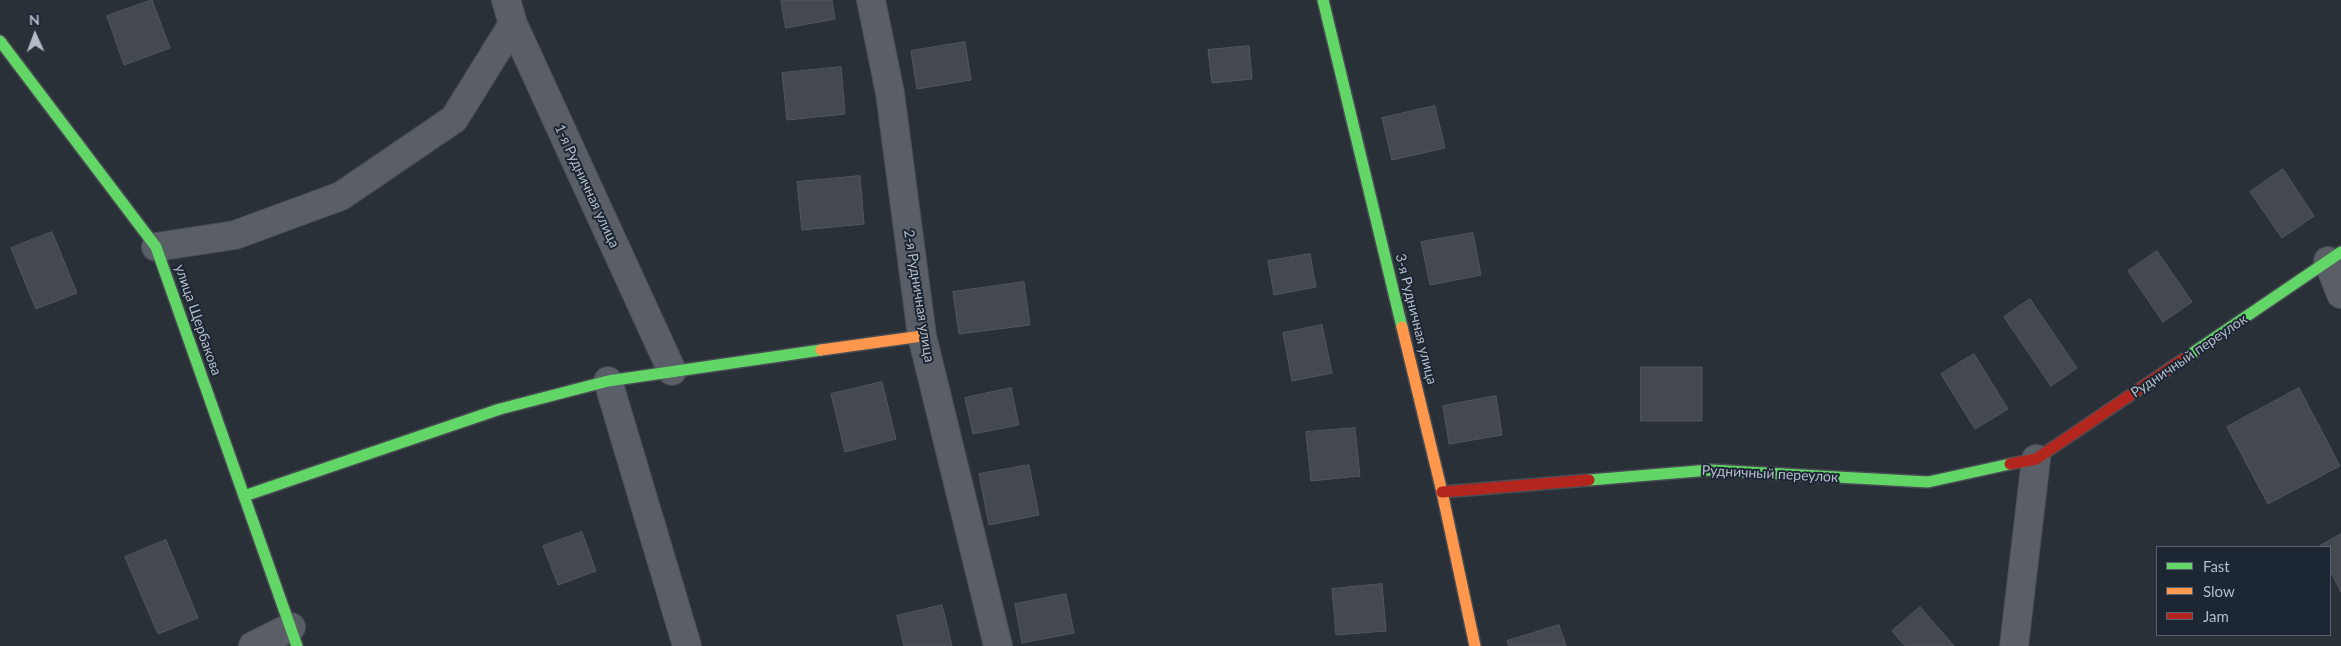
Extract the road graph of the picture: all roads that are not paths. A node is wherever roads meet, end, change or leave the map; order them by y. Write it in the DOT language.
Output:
graph roads {
  1 [pos="871,0"];
  2 [pos="1323,0"];
  3 [pos="510,12"];
  4 [pos="0,41"];
  5 [pos="156,247"];
  6 [pos="2334,257"];
  7 [pos="2341,294"];
  8 [pos="922,336"];
  9 [pos="672,371"];
  10 [pos="608,381"];
  11 [pos="2036,459"];
  12 [pos="1442,492"];
  13 [pos="244,496"];
  14 [pos="294,637"];
  15 [pos="253,646"];
  16 [pos="687,646"];
  17 [pos="998,646"];
  18 [pos="1475,646"];
  19 [pos="2014,646"];
  1 -- 8 [label="street, 2-я Рудничная улица"];
  2 -- 12 [label="street, 3-я Рудничная улица"];
  3 -- 5 [label="street"];
  3 -- 9 [label="street, 1-я Рудничная улица"];
  4 -- 5 [label="street, улица Щербакова"];
  5 -- 13 [label="street, улица Щербакова"];
  6 -- 7 [label="street"];
  6 -- 11 [label="street, Рудничный переулок"];
  8 -- 9 [label="street"];
  8 -- 17 [label="street, 2-я Рудничная улица"];
  9 -- 10 [label="street"];
  10 -- 13 [label="street"];
  10 -- 16 [label="street"];
  11 -- 12 [label="street, Рудничный переулок"];
  11 -- 19 [label="street"];
  12 -- 18 [label="street, 3-я Рудничная улица"];
  13 -- 14 [label="street, улица Щербакова"];
  14 -- 15 [label="street"];
}
